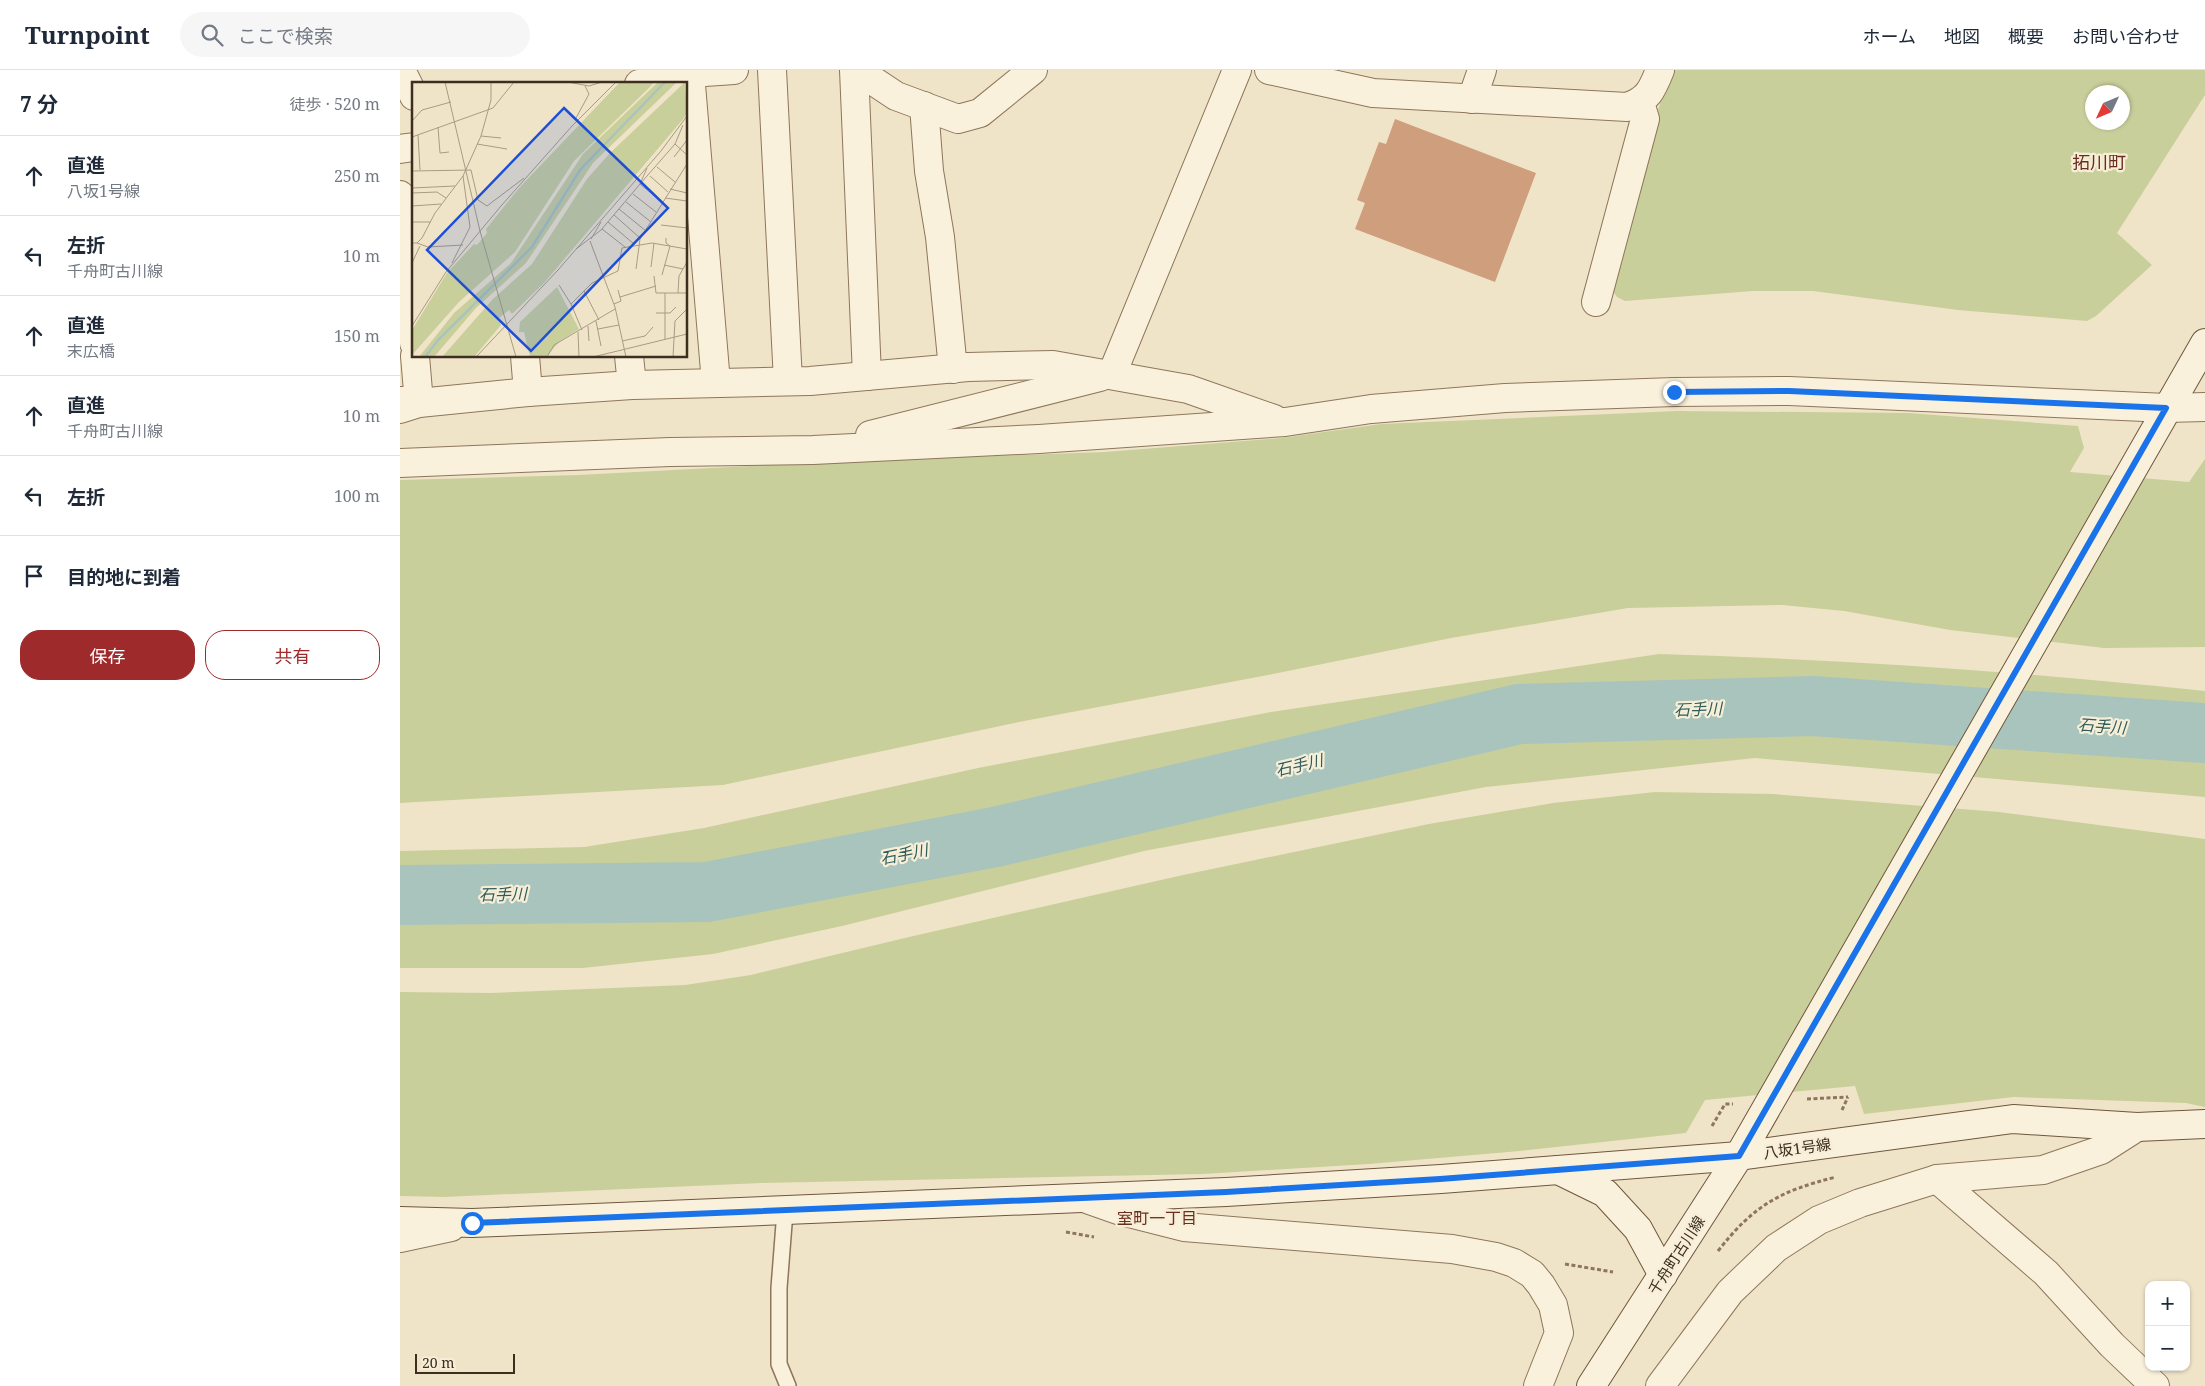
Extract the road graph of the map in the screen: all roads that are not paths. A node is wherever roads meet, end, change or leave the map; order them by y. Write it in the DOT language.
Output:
graph roads {
  1 [pos="401,70"];
  2 [pos="734,70"];
  3 [pos="772,70"];
  4 [pos="856,70"];
  5 [pos="1033,70"];
  6 [pos="1237,70"];
  7 [pos="1269,70"];
  8 [pos="1482,70"];
  9 [pos="1660,70"];
  10 [pos="690,74"];
  11 [pos="648,82"];
  12 [pos="412,92"];
  13 [pos="1472,99"];
  14 [pos="1640,103"];
  15 [pos="924,106"];
  16 [pos="400,195"];
  17 [pos="1596,302"];
  18 [pos="412,322"];
  19 [pos="2205,343"];
  20 [pos="415,358"];
  21 [pos="525,358"];
  22 [pos="629,358"];
  23 [pos="953,369"];
  24 [pos="1112,374"];
  25 [pos="868,376"];
  26 [pos="788,381"];
  27 [pos="716,383"];
  28 [pos="632,385"];
  29 [pos="528,392"];
  30 [pos="406,404"];
  31 [pos="2205,407"];
  32 [pos="2166,408"];
  33 [pos="1285,422"];
  34 [pos="813,450"];
  35 [pos="400,463"];
  36 [pos="2205,1124"];
  37 [pos="2137,1127"];
  38 [pos="1739,1156"];
  39 [pos="1558,1170"];
  40 [pos="1937,1179"];
  41 [pos="1081,1197"];
  42 [pos="785,1211"];
  43 [pos="400,1221"];
  44 [pos="472,1223"];
  45 [pos="400,1238"];
  46 [pos="1663,1275"];
  47 [pos="788,1386"];
  48 [pos="1538,1386"];
  49 [pos="1591,1386"];
  50 [pos="1660,1386"];
  51 [pos="2155,1386"];
  1 -- 12 [label="street"];
  2 -- 10 [label="street"];
  3 -- 26 [label="street"];
  4 -- 15 [label="street"];
  4 -- 25 [label="street"];
  5 -- 15 [label="street"];
  6 -- 24 [label="street"];
  7 -- 13 [label="street"];
  8 -- 13 [label="street"];
  9 -- 14 [label="street"];
  10 -- 11 [label="street"];
  10 -- 27 [label="street"];
  13 -- 14 [label="street"];
  14 -- 17 [label="street"];
  15 -- 23 [label="street"];
  16 -- 18 [label="street"];
  19 -- 32 [label="street"];
  20 -- 30 [label="street"];
  21 -- 29 [label="street"];
  22 -- 28 [label="street"];
  23 -- 24 [label="street"];
  23 -- 25 [label="street"];
  24 -- 33 [label="street"];
  24 -- 34 [label="street"];
  25 -- 26 [label="street"];
  26 -- 27 [label="street"];
  27 -- 28 [label="street"];
  28 -- 29 [label="street"];
  29 -- 30 [label="street"];
  31 -- 32 [label="street"];
  32 -- 33 [label="street"];
  32 -- 38 [label="street, 千舟町古川線"];
  33 -- 34 [label="street"];
  34 -- 35 [label="street"];
  36 -- 37 [label="street, 八坂1号線"];
  37 -- 38 [label="street, 八坂1号線"];
  37 -- 40 [label="street"];
  38 -- 39 [label="street, 八坂1号線"];
  38 -- 46 [label="street, 千舟町古川線"];
  39 -- 41 [label="street, 八坂1号線"];
  39 -- 46 [label="street"];
  40 -- 50 [label="street"];
  40 -- 51 [label="street"];
  41 -- 42 [label="street, 八坂1号線"];
  41 -- 48 [label="street"];
  42 -- 44 [label="street, 八坂1号線"];
  42 -- 47 [label="lane"];
  43 -- 44 [label="street, 八坂1号線"];
  44 -- 45 [label="street"];
  46 -- 49 [label="street, 千舟町古川線"];
}
